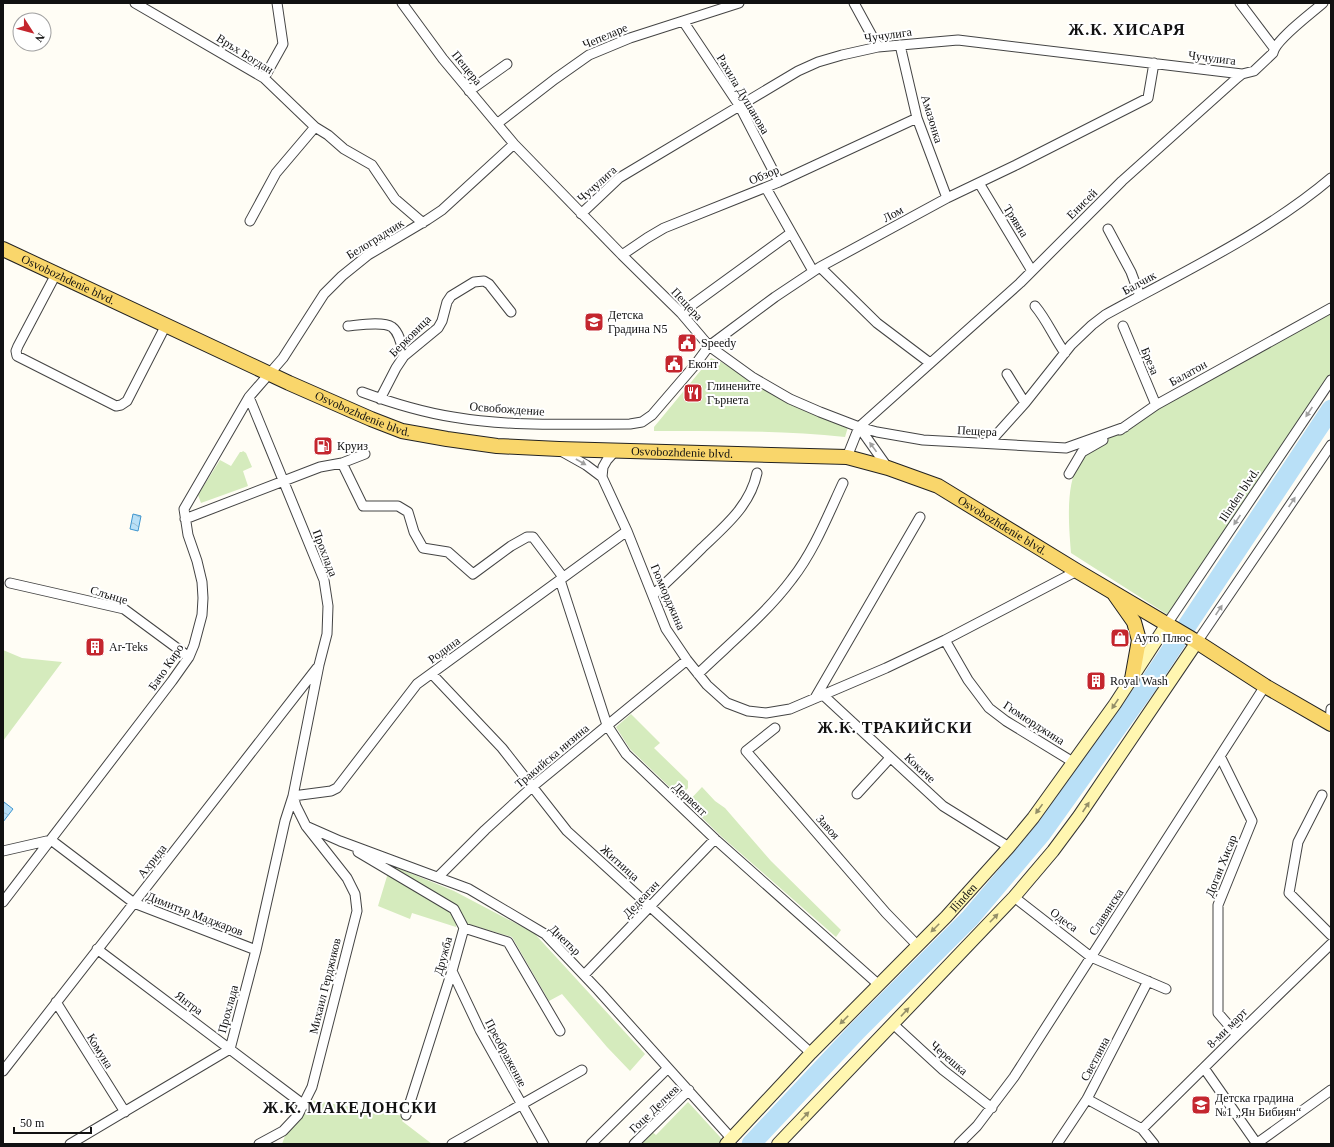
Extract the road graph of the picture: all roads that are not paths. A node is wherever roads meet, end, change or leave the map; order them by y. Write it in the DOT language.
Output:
graph roads {
  1 [pos="277,3"];
  2 [pos="402,3"];
  3 [pos="739,3"];
  4 [pos="854,3"];
  5 [pos="1240,3"];
  6 [pos="1323,3"];
  7 [pos="139,4"];
  8 [pos="683,21"];
  9 [pos="900,45"];
  10 [pos="878,47"];
  11 [pos="1274,48"];
  12 [pos="1154,63"];
  13 [pos="507,64"];
  14 [pos="1242,74"];
  15 [pos="264,78"];
  16 [pos="469,91"];
  17 [pos="739,106"];
  18 [pos="917,118"];
  19 [pos="498,123"];
  20 [pos="315,127"];
  21 [pos="514,144"];
  22 [pos="1331,178"];
  23 [pos="779,182"];
  24 [pos="979,184"];
  25 [pos="766,188"];
  26 [pos="947,198"];
  27 [pos="581,214"];
  28 [pos="250,221"];
  29 [pos="424,223"];
  30 [pos="1108,229"];
  31 [pos="791,233"];
  32 [pos="3,249"];
  33 [pos="622,255"];
  34 [pos="816,269"];
  35 [pos="1032,270"];
  36 [pos="56,274"];
  37 [pos="1140,296"];
  38 [pos="1035,306"];
  39 [pos="1331,308"];
  40 [pos="511,312"];
  41 [pos="681,313"];
  42 [pos="166,325"];
  43 [pos="348,326"];
  44 [pos="1123,326"];
  45 [pos="709,346"];
  46 [pos="1065,353"];
  47 [pos="404,356"];
  48 [pos="930,363"];
  49 [pos="269,374"];
  50 [pos="1007,374"];
  51 [pos="1331,380"];
  52 [pos="362,392"];
  53 [pos="249,397"];
  54 [pos="380,399"];
  55 [pos="1025,403"];
  56 [pos="1156,405"];
  57 [pos="652,415"];
  58 [pos="859,427"];
  59 [pos="1125,427"];
  60 [pos="989,443"];
  61 [pos="1331,444"];
  62 [pos="559,449"];
  63 [pos="615,450"];
  64 [pos="366,454"];
  65 [pos="847,457"];
  66 [pos="342,463"];
  67 [pos="888,468"];
  68 [pos="757,473"];
  69 [pos="1069,474"];
  70 [pos="602,477"];
  71 [pos="283,481"];
  72 [pos="843,483"];
  73 [pos="920,517"];
  74 [pos="184,519"];
  75 [pos="627,531"];
  76 [pos="1077,571"];
  77 [pos="561,578"];
  78 [pos="10,584"];
  79 [pos="1113,591"];
  80 [pos="653,595"];
  81 [pos="1171,626"];
  82 [pos="944,640"];
  83 [pos="1195,641"];
  84 [pos="189,657"];
  85 [pos="687,660"];
  86 [pos="319,665"];
  87 [pos="432,674"];
  88 [pos="698,674"];
  89 [pos="1132,679"];
  90 [pos="1265,686"];
  91 [pos="819,696"];
  92 [pos="1331,709"];
  93 [pos="1330,724"];
  94 [pos="607,725"];
  95 [pos="775,728"];
  96 [pos="1220,756"];
  97 [pos="890,758"];
  98 [pos="1073,762"];
  99 [pos="532,787"];
  100 [pos="857,794"];
  101 [pos="1322,795"];
  102 [pos="293,796"];
  103 [pos="306,826"];
  104 [pos="715,839"];
  105 [pos="51,840"];
  106 [pos="340,841"];
  107 [pos="1008,848"];
  108 [pos="3,851"];
  109 [pos="438,877"];
  110 [pos="1014,897"];
  111 [pos="3,902"];
  112 [pos="134,903"];
  113 [pos="650,906"];
  114 [pos="464,928"];
  115 [pos="1331,935"];
  116 [pos="1331,944"];
  117 [pos="918,946"];
  118 [pos="97,949"];
  119 [pos="256,950"];
  120 [pos="1091,957"];
  121 [pos="452,971"];
  122 [pos="584,976"];
  123 [pos="1148,981"];
  124 [pos="879,984"];
  125 [pos="1166,990"];
  126 [pos="56,1002"];
  127 [pos="893,1024"];
  128 [pos="560,1031"];
  129 [pos="1237,1035"];
  130 [pos="230,1049"];
  131 [pos="811,1053"];
  132 [pos="668,1068"];
  133 [pos="1204,1068"];
  134 [pos="582,1070"];
  135 [pos="3,1071"];
  136 [pos="689,1090"];
  137 [pos="1331,1090"];
  138 [pos="1087,1099"];
  139 [pos="304,1105"];
  140 [pos="521,1105"];
  141 [pos="992,1108"];
  142 [pos="125,1112"];
  143 [pos="406,1115"];
  144 [pos="1142,1129"];
  145 [pos="729,1141"];
  146 [pos="70,1144"];
  147 [pos="260,1144"];
  148 [pos="452,1144"];
  149 [pos="544,1144"];
  150 [pos="590,1144"];
  151 [pos="634,1144"];
  152 [pos="778,1144"];
  153 [pos="959,1144"];
  154 [pos="1057,1144"];
  155 [pos="1154,1144"];
  156 [pos="1256,1144"];
  1 -- 15 [label="street"];
  2 -- 16 [label="street, Пещера"];
  3 -- 8 [label="street, Чепеларе"];
  4 -- 10 [label="street"];
  5 -- 11 [label="street"];
  6 -- 11 [label="street, Енисей"];
  7 -- 15 [label="street, Връх Богдан"];
  8 -- 17 [label="street, Рахила Душанова"];
  8 -- 19 [label="street, Чепеларе"];
  9 -- 10 [label="street, Чучулига"];
  9 -- 12 [label="street, Чучулига"];
  9 -- 18 [label="street, Амазонка"];
  10 -- 17 [label="street, Чучулига"];
  11 -- 14 [label="street, Енисей"];
  12 -- 14 [label="street, Чучулига"];
  12 -- 24 [label="street, Лом"];
  13 -- 16 [label="street"];
  14 -- 35 [label="street, Енисей"];
  15 -- 20 [label="street, Връх Богдан"];
  16 -- 19 [label="street, Пещера"];
  17 -- 23 [label="street, Рахила Душанова"];
  17 -- 27 [label="street, Чучулига"];
  18 -- 23 [label="street, Обзор"];
  18 -- 26 [label="street, Амазонка"];
  19 -- 21 [label="street, Пещера"];
  20 -- 28 [label="street"];
  20 -- 29 [label="street, Връх Богдан"];
  21 -- 27 [label="street, Пещера"];
  21 -- 29 [label="street, Белоградчик"];
  22 -- 37 [label="street, Балчик"];
  23 -- 25 [label="street, Обзор"];
  24 -- 26 [label="street, Лом"];
  24 -- 35 [label="street, Трявна"];
  25 -- 31 [label="street"];
  25 -- 33 [label="street, Обзор"];
  26 -- 34 [label="street, Лом"];
  27 -- 33 [label="street, Пещера"];
  29 -- 49 [label="street, Белоградчик"];
  30 -- 37 [label="street"];
  31 -- 34 [label="street"];
  31 -- 41 [label="street"];
  32 -- 36 [label="main road, Osvobozhdenie blvd."];
  33 -- 41 [label="street, Пещера"];
  34 -- 45 [label="street, Лом"];
  34 -- 48 [label="street"];
  35 -- 48 [label="street, Енисей"];
  36 -- 42 [label="main road, Osvobozhdenie blvd."];
  36 -- 42 [label="street"];
  37 -- 46 [label="street, Балчик"];
  38 -- 46 [label="street"];
  39 -- 56 [label="street, Балатон"];
  40 -- 47 [label="street, Берковица"];
  41 -- 45 [label="street, Пещера"];
  42 -- 49 [label="main road, Osvobozhdenie blvd."];
  43 -- 47 [label="street"];
  44 -- 56 [label="street, Бреза"];
  45 -- 57 [label="street, Лом"];
  45 -- 58 [label="street, Пещера"];
  46 -- 55 [label="street, Балчик"];
  47 -- 54 [label="street, Берковица"];
  48 -- 58 [label="street, Енисей"];
  49 -- 53 [label="street, Бачо Киро"];
  49 -- 62 [label="main road, Osvobozhdenie blvd."];
  50 -- 55 [label="street"];
  51 -- 81 [label="street, Ilinden blvd., one-way"];
  52 -- 54 [label="street, Освобождение"];
  53 -- 71 [label="street, Прохлада"];
  53 -- 74 [label="street, Бачо Киро"];
  54 -- 57 [label="street, Освобождение"];
  55 -- 60 [label="street, Балчик"];
  56 -- 59 [label="street, Балатон"];
  58 -- 60 [label="street, Пещера"];
  58 -- 65 [label="street"];
  67 -- 58 [label="street, one-way"];
  59 -- 60 [label="street, Пещера"];
  59 -- 69 [label="street, Балатон"];
  83 -- 61 [label="street, one-way"];
  62 -- 63 [label="main road, Osvobozhdenie blvd."];
  62 -- 70 [label="street, one-way"];
  63 -- 65 [label="main road, Osvobozhdenie blvd."];
  63 -- 70 [label="street"];
  64 -- 66 [label="street"];
  65 -- 67 [label="main road, Osvobozhdenie blvd."];
  66 -- 71 [label="street"];
  66 -- 77 [label="street, Дервент"];
  67 -- 76 [label="main road, Osvobozhdenie blvd."];
  68 -- 80 [label="street"];
  70 -- 75 [label="street, Гюмюрджина"];
  71 -- 74 [label="street"];
  71 -- 86 [label="street, Прохлада"];
  72 -- 88 [label="street"];
  73 -- 91 [label="street"];
  74 -- 84 [label="street, Бачо Киро"];
  75 -- 77 [label="street, Родина"];
  75 -- 80 [label="street, Гюмюрджина"];
  76 -- 79 [label="main road, Osvobozhdenie blvd."];
  76 -- 82 [label="street, Гюмюрджина"];
  77 -- 87 [label="street, Родина"];
  77 -- 94 [label="street, Дервент"];
  78 -- 84 [label="street, Слънце"];
  79 -- 81 [label="main road, Osvobozhdenie blvd."];
  79 -- 89 [label="main road"];
  80 -- 85 [label="street, Гюмюрджина"];
  81 -- 83 [label="main road, Osvobozhdenie blvd."];
  81 -- 89 [label="main road, Ilinden"];
  82 -- 91 [label="street, Гюмюрджина"];
  82 -- 98 [label="street, Гюмюрджина"];
  83 -- 90 [label="main road, Osvobozhdenie blvd."];
  110 -- 83 [label="main road, one-way"];
  84 -- 105 [label="street, Бачо Киро"];
  85 -- 88 [label="street, Гюмюрджина"];
  85 -- 94 [label="street, Тракийска низина"];
  86 -- 102 [label="street, Прохлада"];
  86 -- 112 [label="street, Ахрида"];
  87 -- 99 [label="street, Житница"];
  87 -- 102 [label="street, Родина"];
  88 -- 91 [label="street, Гюмюрджина"];
  89 -- 98 [label="main road, Ilinden, one-way"];
  90 -- 93 [label="main road, Osvobozhdenie blvd."];
  90 -- 96 [label="street, Славянска"];
  91 -- 97 [label="street, Кокиче"];
  92 -- 93 [label="street"];
  94 -- 99 [label="street, Тракийска низина"];
  94 -- 104 [label="street, Дервент"];
  95 -- 117 [label="street, Завоя"];
  96 -- 120 [label="street, Славянска"];
  96 -- 129 [label="street, Доган Хисар"];
  97 -- 100 [label="street"];
  97 -- 107 [label="street, Кокиче"];
  98 -- 107 [label="main road, Ilinden, one-way"];
  99 -- 109 [label="street, Тракийска низина"];
  99 -- 113 [label="street, Житница"];
  101 -- 115 [label="street"];
  102 -- 103 [label="street"];
  102 -- 119 [label="street, Прохлада"];
  103 -- 106 [label="street, Днепър"];
  103 -- 139 [label="street, Михаил Герджиков"];
  104 -- 113 [label="street, Дедеагач"];
  104 -- 124 [label="street, Дервент"];
  105 -- 108 [label="street"];
  105 -- 111 [label="street, Бачо Киро"];
  105 -- 112 [label="street, Димитър Маджаров"];
  106 -- 109 [label="street, Днепър"];
  106 -- 114 [label="street, Дружба"];
  107 -- 117 [label="main road, Ilinden, one-way"];
  109 -- 122 [label="street, Днепър"];
  110 -- 120 [label="street, Одеса"];
  127 -- 110 [label="main road, one-way"];
  112 -- 118 [label="street, Ахрида"];
  112 -- 119 [label="street, Димитър Маджаров"];
  113 -- 122 [label="street, Дедеагач"];
  113 -- 131 [label="street, Житница"];
  114 -- 121 [label="street, Дружба"];
  114 -- 128 [label="street"];
  116 -- 129 [label="street, 8-ми март"];
  117 -- 124 [label="main road, Ilinden"];
  118 -- 126 [label="street, Ахрида"];
  118 -- 130 [label="street, Янтра"];
  119 -- 130 [label="street, Прохлада"];
  120 -- 123 [label="street, Одеса"];
  120 -- 141 [label="street, Славянска"];
  121 -- 140 [label="street, Преображение"];
  121 -- 143 [label="street, Дружба"];
  122 -- 132 [label="street, Днепър"];
  123 -- 125 [label="street, Одеса"];
  123 -- 138 [label="street, Светлина"];
  124 -- 131 [label="main road, Ilinden, one-way"];
  126 -- 135 [label="street, Ахрида"];
  126 -- 142 [label="street, Комуна"];
  127 -- 141 [label="street, Черешка"];
  152 -- 127 [label="main road, one-way"];
  129 -- 133 [label="street, 8-ми март"];
  130 -- 139 [label="street, Янтра"];
  130 -- 142 [label="street, Прохлада"];
  131 -- 145 [label="main road, Ilinden"];
  132 -- 136 [label="street, Днепър"];
  132 -- 150 [label="street"];
  133 -- 144 [label="street, 8-ми март"];
  133 -- 156 [label="street"];
  134 -- 140 [label="street"];
  136 -- 145 [label="street, Днепър"];
  136 -- 151 [label="street, Гоце Делчев"];
  137 -- 156 [label="street"];
  138 -- 144 [label="street"];
  138 -- 154 [label="street, Светлина"];
  139 -- 147 [label="street, Михаил Герджиков"];
  140 -- 148 [label="street"];
  140 -- 149 [label="street, Преображение"];
  141 -- 153 [label="street, Славянска"];
  142 -- 146 [label="street, Прохлада"];
  144 -- 155 [label="street"];
}
